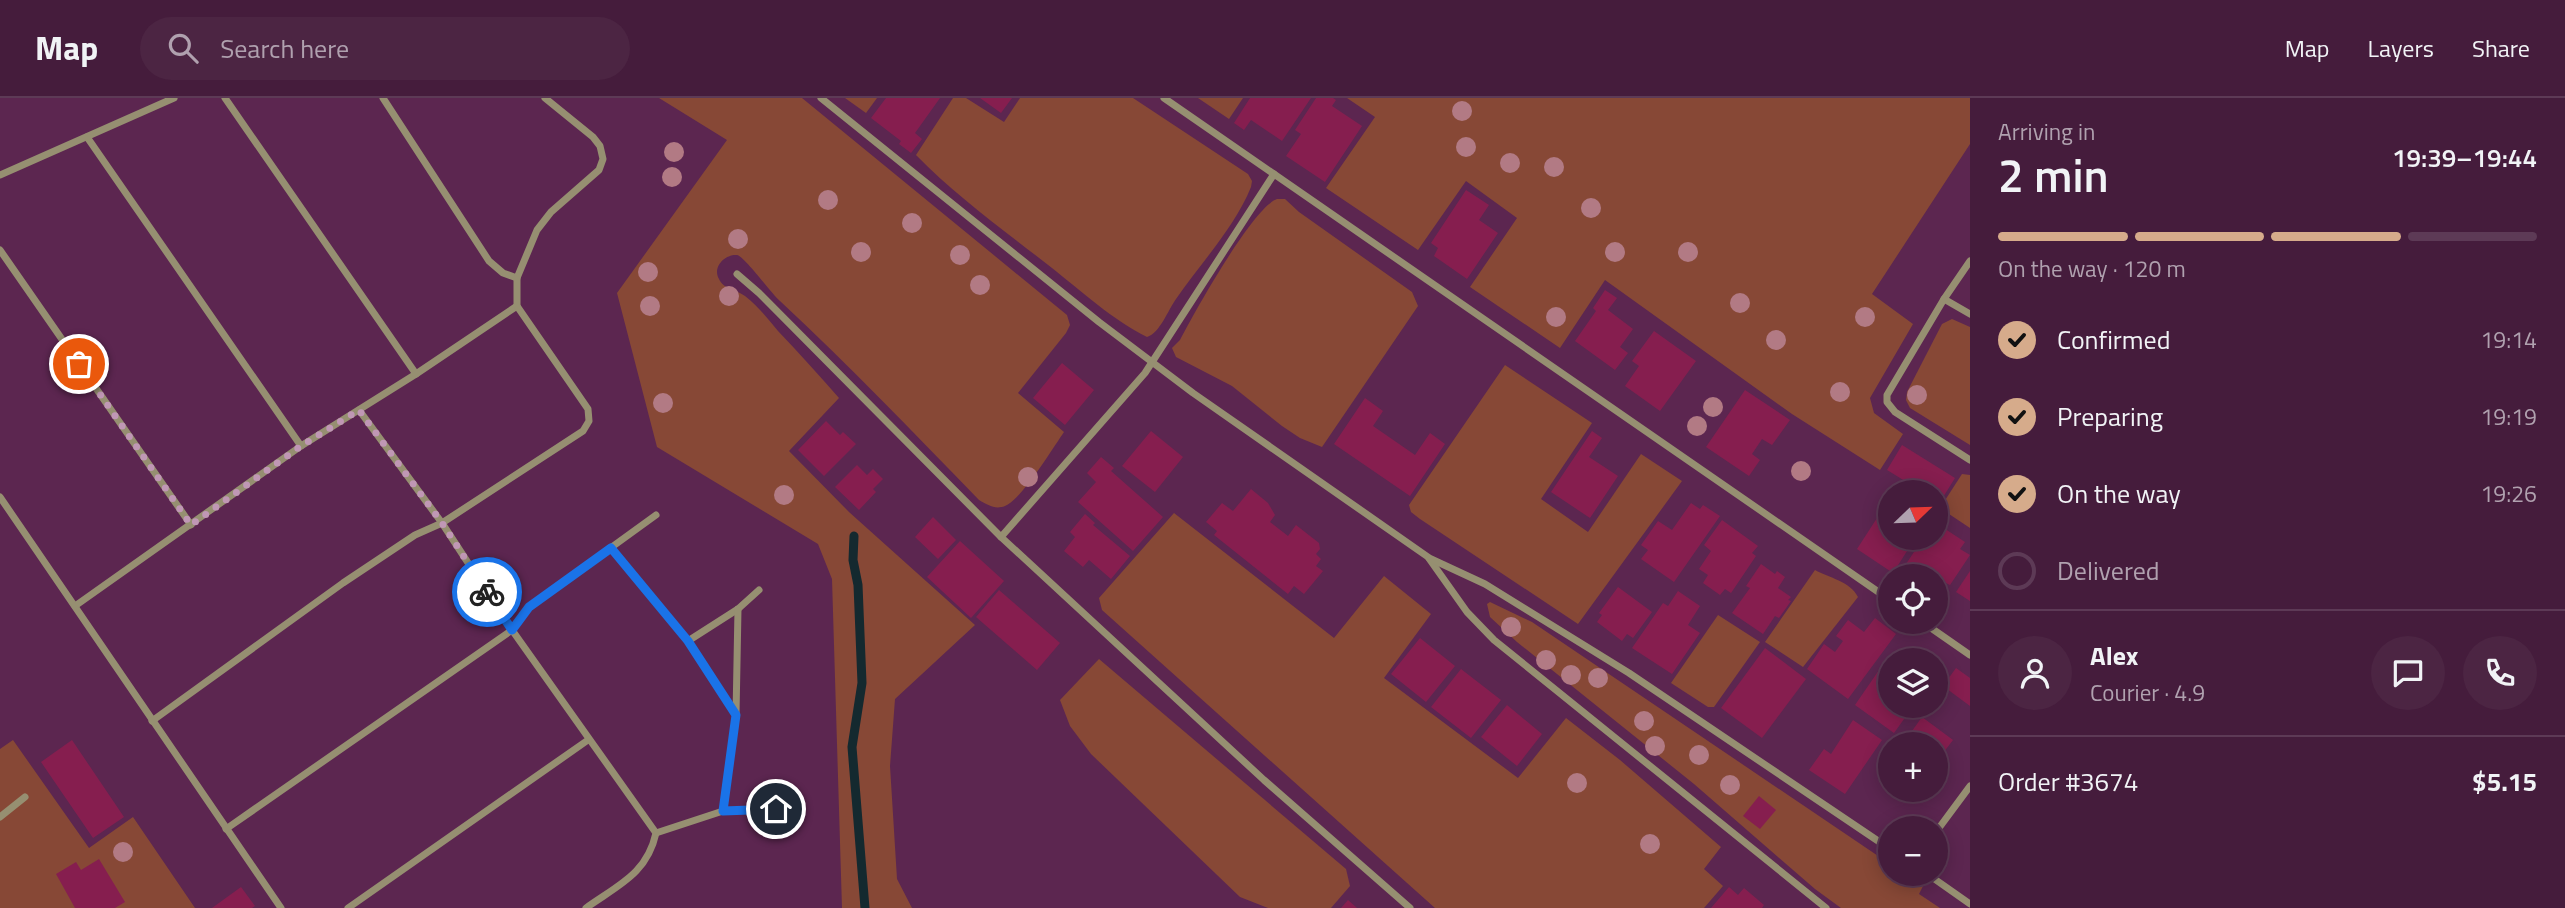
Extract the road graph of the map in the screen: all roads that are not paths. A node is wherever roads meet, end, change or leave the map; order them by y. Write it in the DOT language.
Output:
graph roads {
  1 [pos="173,98"];
  2 [pos="225,98"];
  3 [pos="383,98"];
  4 [pos="545,98"];
  5 [pos="821,98"];
  6 [pos="1164,98"];
  7 [pos="88,137"];
  8 [pos="1275,174"];
  9 [pos="0,175"];
  10 [pos="0,250"];
  11 [pos="1970,261"];
  12 [pos="737,274"];
  13 [pos="517,278"];
  14 [pos="1944,299"];
  15 [pos="517,306"];
  16 [pos="1970,314"];
  17 [pos="1152,362"];
  18 [pos="416,374"];
  19 [pos="359,410"];
  20 [pos="301,446"];
  21 [pos="1970,460"];
  22 [pos="0,497"];
  23 [pos="656,515"];
  24 [pos="442,523"];
  25 [pos="191,525"];
  26 [pos="1001,537"];
  27 [pos="611,548"];
  28 [pos="1428,557"];
  29 [pos="759,590"];
  30 [pos="1878,592"];
  31 [pos="75,606"];
  32 [pos="738,609"];
  33 [pos="512,630"];
  34 [pos="1940,634"];
  35 [pos="688,641"];
  36 [pos="1970,655"];
  37 [pos="736,715"];
  38 [pos="152,721"];
  39 [pos="588,740"];
  40 [pos="1970,786"];
  41 [pos="25,797"];
  42 [pos="776,809"];
  43 [pos="723,811"];
  44 [pos="1948,816"];
  45 [pos="0,817"];
  46 [pos="226,829"];
  47 [pos="656,833"];
  48 [pos="1878,841"];
  49 [pos="1944,886"];
  50 [pos="1970,904"];
  51 [pos="281,908"];
  52 [pos="348,908"];
  53 [pos="586,908"];
  54 [pos="1410,908"];
  55 [pos="1826,908"];
  1 -- 7 [label="street"];
  2 -- 18 [label="street"];
  3 -- 13 [label="street"];
  4 -- 13 [label="street"];
  5 -- 17 [label="street"];
  6 -- 8 [label="street"];
  7 -- 9 [label="street"];
  7 -- 20 [label="street"];
  8 -- 17 [label="street"];
  8 -- 30 [label="street"];
  10 -- 25 [label="street"];
  11 -- 14 [label="street"];
  12 -- 26 [label="street"];
  13 -- 15 [label="street"];
  14 -- 16 [label="street"];
  14 -- 21 [label="street"];
  15 -- 18 [label="street"];
  15 -- 24 [label="street"];
  17 -- 26 [label="street"];
  17 -- 28 [label="street"];
  18 -- 19 [label="street"];
  19 -- 20 [label="street"];
  19 -- 24 [label="street"];
  20 -- 25 [label="street"];
  22 -- 31 [label="street"];
  23 -- 27 [label="street"];
  24 -- 33 [label="street"];
  24 -- 38 [label="street"];
  25 -- 31 [label="street"];
  26 -- 54 [label="street"];
  27 -- 33 [label="street"];
  27 -- 35 [label="street"];
  28 -- 48 [label="street"];
  28 -- 55 [label="street"];
  29 -- 32 [label="street"];
  31 -- 38 [label="street"];
  32 -- 35 [label="street"];
  32 -- 37 [label="street"];
  33 -- 39 [label="street"];
  33 -- 46 [label="street"];
  34 -- 36 [label="street"];
  35 -- 37 [label="street"];
  37 -- 43 [label="street"];
  38 -- 46 [label="street"];
  39 -- 47 [label="street"];
  39 -- 52 [label="street"];
  40 -- 44 [label="street"];
  41 -- 45 [label="street"];
  42 -- 43 [label="street"];
  43 -- 47 [label="street"];
  46 -- 51 [label="street"];
  47 -- 53 [label="street"];
  49 -- 50 [label="street"];
}
